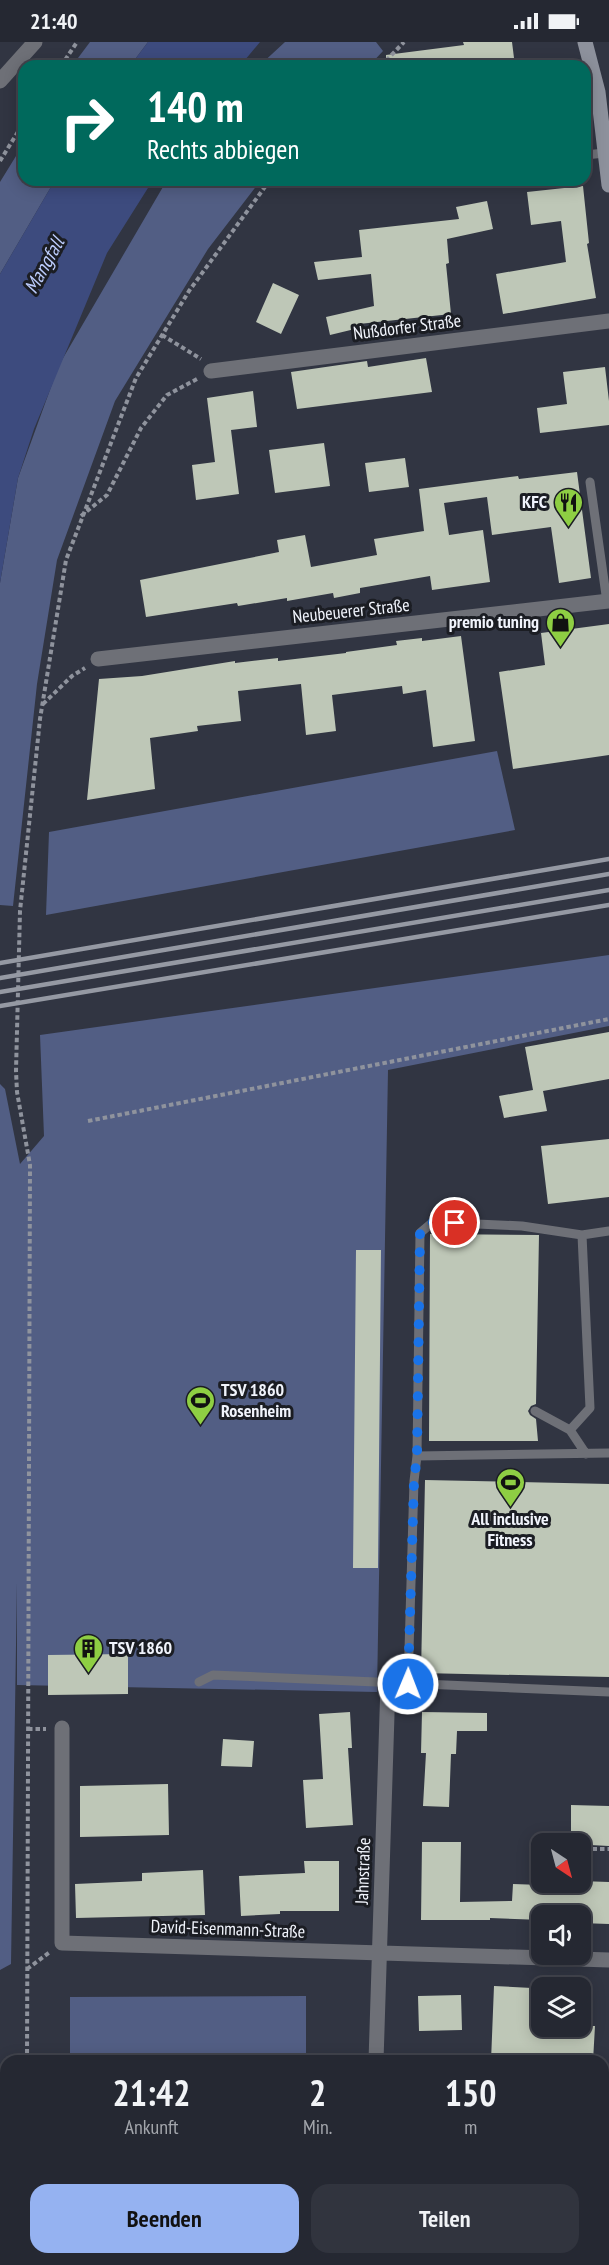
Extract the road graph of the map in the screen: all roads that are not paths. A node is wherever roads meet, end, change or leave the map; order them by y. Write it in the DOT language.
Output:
graph roads {
  1 [pos="35,42"];
  2 [pos="585,42"];
  3 [pos="19,60"];
  4 [pos="590,60"];
  5 [pos="18,61"];
  6 [pos="591,65"];
  7 [pos="0,81"];
  8 [pos="605,153"];
  9 [pos="591,154"];
  10 [pos="609,185"];
  11 [pos="609,321"];
  12 [pos="211,371"];
  13 [pos="590,482"];
  14 [pos="608,601"];
  15 [pos="98,659"];
  16 [pos="609,1231"];
  17 [pos="582,1235"];
  18 [pos="535,1411"];
  19 [pos="570,1430"];
  20 [pos="586,1454"];
  21 [pos="609,1454"];
  22 [pos="417,1456"];
  23 [pos="199,1682"];
  24 [pos="388,1683"];
  25 [pos="408,1684"];
  26 [pos="609,1692"];
  27 [pos="62,1728"];
  28 [pos="380,1953"];
  29 [pos="609,1960"];
  30 [pos="376,2055"];
  1 -- 3 [label="street"];
  2 -- 4 [label="main road"];
  5 -- 7 [label="street"];
  6 -- 8 [label="main road"];
  8 -- 9 [label="lane"];
  8 -- 10 [label="main road"];
  11 -- 12 [label="street, Nußdorfer Straße"];
  13 -- 14 [label="lane"];
  14 -- 15 [label="street, Neubeuerer Straße"];
  16 -- 17 [label="lane"];
  17 -- 19 [label="lane"];
  17 -- 22 [label="lane"];
  18 -- 19 [label="lane"];
  19 -- 20 [label="lane"];
  20 -- 21 [label="lane"];
  20 -- 22 [label="lane"];
  22 -- 25 [label="lane"];
  23 -- 24 [label="lane"];
  24 -- 25 [label="lane"];
  24 -- 28 [label="street, Jahnstraße"];
  25 -- 26 [label="lane"];
  27 -- 28 [label="street, David-Eisenmann-Straße"];
  28 -- 29 [label="street, David-Eisenmann-Straße"];
  28 -- 30 [label="street, Jahnstraße"];
}
